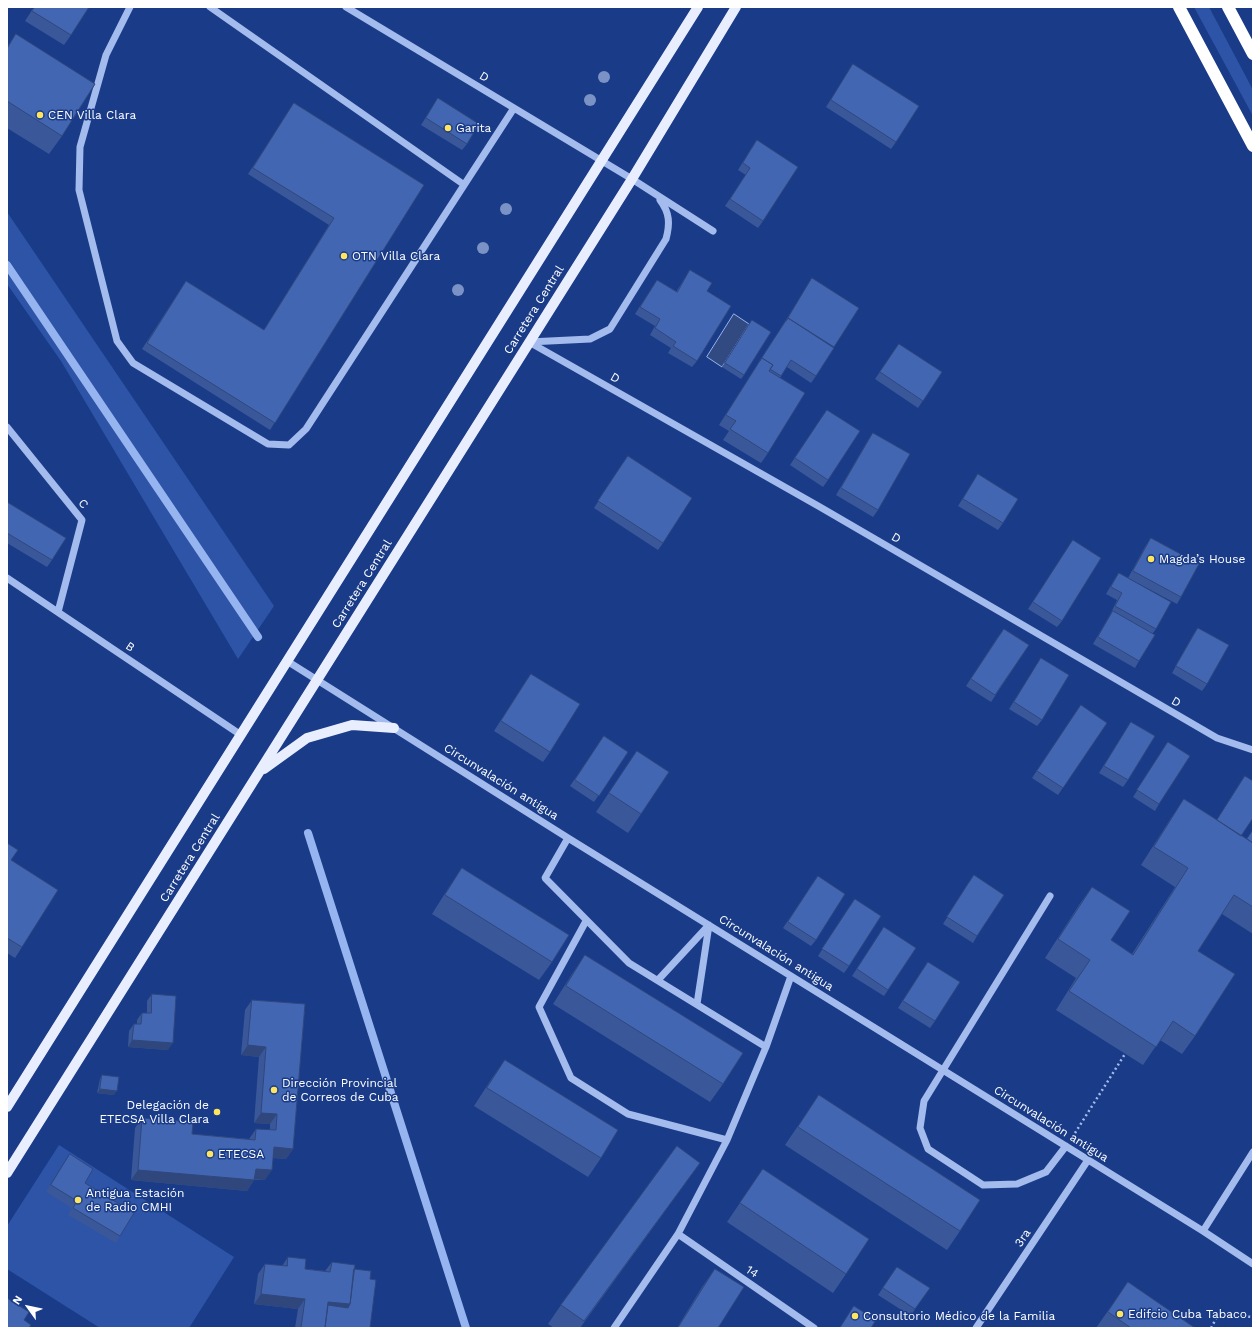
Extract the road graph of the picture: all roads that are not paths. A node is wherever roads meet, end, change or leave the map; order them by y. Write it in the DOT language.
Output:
graph roads {
  1 [pos="130,7"];
  2 [pos="210,7"];
  3 [pos="346,7"];
  4 [pos="698,7"];
  5 [pos="736,7"];
  6 [pos="1179,7"];
  7 [pos="1228,7"];
  8 [pos="1253,54"];
  9 [pos="514,108"];
  10 [pos="1253,146"];
  11 [pos="601,161"];
  12 [pos="632,179"];
  13 [pos="464,184"];
  14 [pos="657,195"];
  15 [pos="713,231"];
  16 [pos="529,342"];
  17 [pos="7,427"];
  18 [pos="7,578"];
  19 [pos="58,612"];
  20 [pos="287,661"];
  21 [pos="317,680"];
  22 [pos="394,728"];
  23 [pos="241,735"];
  24 [pos="1253,750"];
  25 [pos="259,772"];
  26 [pos="568,838"];
  27 [pos="1050,896"];
  28 [pos="586,922"];
  29 [pos="709,925"];
  30 [pos="791,976"];
  31 [pos="658,980"];
  32 [pos="697,1004"];
  33 [pos="766,1047"];
  34 [pos="944,1070"];
  35 [pos="7,1107"];
  36 [pos="727,1140"];
  37 [pos="1066,1146"];
  38 [pos="1253,1152"];
  39 [pos="1088,1160"];
  40 [pos="10,1161"];
  41 [pos="7,1173"];
  42 [pos="1203,1231"];
  43 [pos="678,1234"];
  44 [pos="1253,1264"];
  45 [pos="614,1328"];
  46 [pos="814,1328"];
  47 [pos="976,1328"];
  1 -- 13 [label="street"];
  2 -- 13 [label="street"];
  3 -- 9 [label="street, D"];
  4 -- 11 [label="main road, Carretera Central"];
  5 -- 12 [label="main road, Carretera Central"];
  6 -- 10 [label="highway"];
  7 -- 8 [label="highway"];
  9 -- 11 [label="street, D"];
  9 -- 13 [label="street"];
  11 -- 12 [label="street, D"];
  11 -- 20 [label="main road, Carretera Central"];
  12 -- 14 [label="street, D"];
  12 -- 16 [label="main road, Carretera Central"];
  14 -- 15 [label="street, D"];
  14 -- 16 [label="street"];
  16 -- 21 [label="main road, Carretera Central"];
  16 -- 24 [label="street, D"];
  17 -- 19 [label="street, C"];
  18 -- 19 [label="street, B"];
  19 -- 23 [label="street, B"];
  20 -- 21 [label="street, Circunvalación antigua"];
  20 -- 23 [label="main road, Carretera Central"];
  21 -- 22 [label="street, Circunvalación antigua"];
  21 -- 25 [label="main road, Carretera Central"];
  22 -- 25 [label="main road"];
  22 -- 26 [label="street, Circunvalación antigua"];
  23 -- 35 [label="main road, Carretera Central"];
  25 -- 40 [label="main road, Carretera Central"];
  26 -- 28 [label="street"];
  26 -- 29 [label="street, Circunvalación antigua"];
  27 -- 34 [label="street"];
  28 -- 31 [label="street"];
  28 -- 36 [label="street"];
  29 -- 30 [label="street, Circunvalación antigua"];
  29 -- 31 [label="street"];
  29 -- 32 [label="street"];
  30 -- 33 [label="street"];
  30 -- 34 [label="street, Circunvalación antigua"];
  31 -- 32 [label="street"];
  32 -- 33 [label="street"];
  33 -- 36 [label="street"];
  34 -- 37 [label="street, Circunvalación antigua"];
  34 -- 37 [label="street"];
  36 -- 43 [label="street"];
  37 -- 39 [label="street, Circunvalación antigua"];
  38 -- 42 [label="street"];
  39 -- 42 [label="street, Circunvalación antigua"];
  39 -- 47 [label="street, 3ra"];
  40 -- 41 [label="main road, Carretera Central"];
  42 -- 44 [label="street, Circunvalación antigua"];
  43 -- 45 [label="street"];
  43 -- 46 [label="street, 14"];
}
